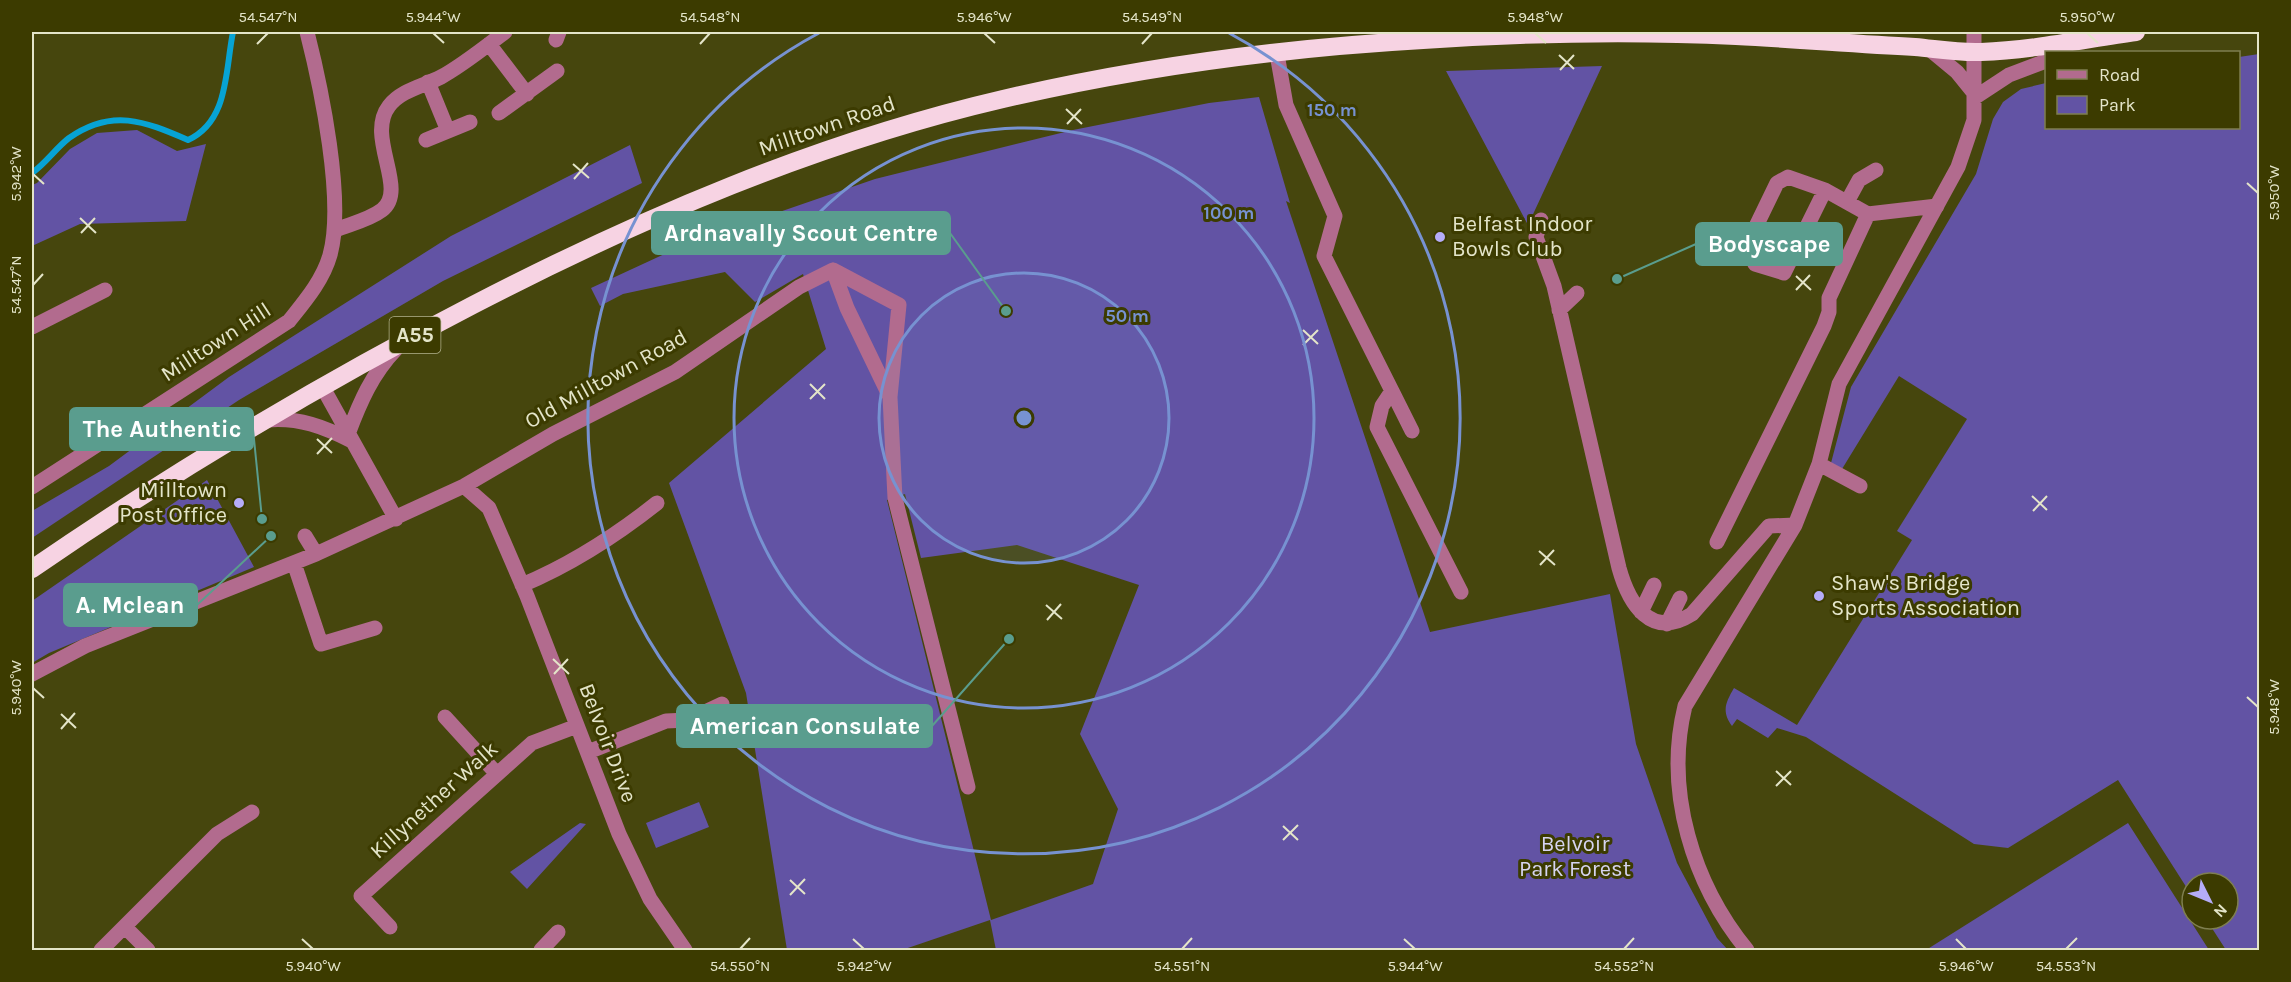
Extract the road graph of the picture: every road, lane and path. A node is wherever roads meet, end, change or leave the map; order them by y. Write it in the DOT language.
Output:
graph roads {
  1 [pos="307,32"];
  2 [pos="504,32"];
  3 [pos="1814,32"];
  4 [pos="1974,32"];
  5 [pos="2136,32"];
  6 [pos="1732,36"];
  7 [pos="2081,40"];
  8 [pos="489,44"];
  9 [pos="1928,48"];
  10 [pos="2062,51"];
  11 [pos="1974,53"];
  12 [pos="1277,54"];
  13 [pos="2045,61"];
  14 [pos="557,71"];
  15 [pos="428,82"];
  16 [pos="527,94"];
  17 [pos="1974,95"];
  18 [pos="499,113"];
  19 [pos="470,122"];
  20 [pos="448,131"];
  21 [pos="426,140"];
  22 [pos="1876,170"];
  23 [pos="1825,190"];
  24 [pos="1847,202"];
  25 [pos="1937,206"];
  26 [pos="1868,214"];
  27 [pos="1541,220"];
  28 [pos="335,230"];
  29 [pos="833,270"];
  30 [pos="105,290"];
  31 [pos="1577,293"];
  32 [pos="1559,310"];
  33 [pos="32,327"];
  34 [pos="402,342"];
  35 [pos="322,386"];
  36 [pos="1392,390"];
  37 [pos="890,396"];
  38 [pos="263,421"];
  39 [pos="1412,431"];
  40 [pos="350,438"];
  41 [pos="1819,464"];
  42 [pos="464,486"];
  43 [pos="1860,486"];
  44 [pos="32,487"];
  45 [pos="657,502"];
  46 [pos="396,519"];
  47 [pos="1795,525"];
  48 [pos="305,536"];
  49 [pos="1717,542"];
  50 [pos="316,554"];
  51 [pos="294,563"];
  52 [pos="32,568"];
  53 [pos="522,585"];
  54 [pos="1654,585"];
  55 [pos="1461,592"];
  56 [pos="1680,598"];
  57 [pos="1641,612"];
  58 [pos="1667,624"];
  59 [pos="375,628"];
  60 [pos="32,674"];
  61 [pos="722,704"];
  62 [pos="445,717"];
  63 [pos="577,726"];
  64 [pos="588,752"];
  65 [pos="497,774"];
  66 [pos="968,787"];
  67 [pos="252,812"];
  68 [pos="125,927"];
  69 [pos="390,927"];
  70 [pos="558,932"];
  71 [pos="101,951"];
  72 [pos="148,951"];
  73 [pos="541,951"];
  74 [pos="686,951"];
  75 [pos="1747,951"];
  1 -- 28 [label="street, Milltown Hill"];
  2 -- 8 [label="street"];
  3 -- 6 [label="highway, Milltown Road / A55"];
  4 -- 11 [label="street"];
  5 -- 7 [label="highway, Milltown Road / A55"];
  6 -- 9 [label="highway, Milltown Road / A55"];
  6 -- 12 [label="highway, Milltown Road / A55"];
  7 -- 10 [label="street"];
  7 -- 11 [label="highway, Milltown Road / A55"];
  8 -- 15 [label="street"];
  8 -- 16 [label="street"];
  9 -- 11 [label="highway, Milltown Road / A55"];
  9 -- 17 [label="street"];
  11 -- 17 [label="street"];
  12 -- 34 [label="highway, Milltown Road / A55"];
  12 -- 36 [label="street"];
  13 -- 17 [label="street"];
  14 -- 16 [label="street"];
  15 -- 20 [label="street"];
  15 -- 28 [label="street"];
  16 -- 18 [label="street"];
  17 -- 25 [label="street"];
  19 -- 20 [label="street"];
  20 -- 21 [label="street"];
  22 -- 24 [label="street"];
  23 -- 23 [label="street"];
  23 -- 24 [label="street"];
  24 -- 26 [label="street"];
  25 -- 26 [label="street"];
  25 -- 41 [label="street"];
  26 -- 49 [label="street"];
  27 -- 32 [label="street"];
  28 -- 44 [label="street, Milltown Hill"];
  29 -- 37 [label="street"];
  29 -- 37 [label="street"];
  29 -- 42 [label="street, Old Milltown Road"];
  30 -- 33 [label="street"];
  31 -- 32 [label="street"];
  32 -- 57 [label="street"];
  34 -- 35 [label="highway, Milltown Road / A55"];
  34 -- 40 [label="street"];
  35 -- 38 [label="highway, Milltown Road / A55"];
  35 -- 40 [label="street"];
  36 -- 39 [label="street"];
  36 -- 55 [label="street"];
  37 -- 66 [label="street"];
  38 -- 40 [label="street"];
  38 -- 52 [label="highway, Milltown Road / A55"];
  40 -- 46 [label="street"];
  41 -- 43 [label="street"];
  41 -- 47 [label="street"];
  42 -- 46 [label="street, Old Milltown Road"];
  42 -- 53 [label="street, Belvoir Drive"];
  45 -- 53 [label="street"];
  46 -- 50 [label="street, Old Milltown Road"];
  47 -- 58 [label="street"];
  47 -- 75 [label="street"];
  48 -- 50 [label="street"];
  50 -- 51 [label="street, Old Milltown Road"];
  51 -- 59 [label="street"];
  51 -- 60 [label="street, Old Milltown Road"];
  53 -- 63 [label="street, Belvoir Drive"];
  54 -- 57 [label="street"];
  56 -- 58 [label="street"];
  57 -- 58 [label="street"];
  61 -- 64 [label="street"];
  62 -- 65 [label="street"];
  63 -- 64 [label="street, Belvoir Drive"];
  63 -- 65 [label="street, Killynether Walk"];
  64 -- 74 [label="street, Belvoir Drive"];
  65 -- 69 [label="street, Killynether Walk"];
  67 -- 68 [label="street"];
  68 -- 71 [label="street"];
  68 -- 72 [label="street"];
  70 -- 73 [label="street"];
}
